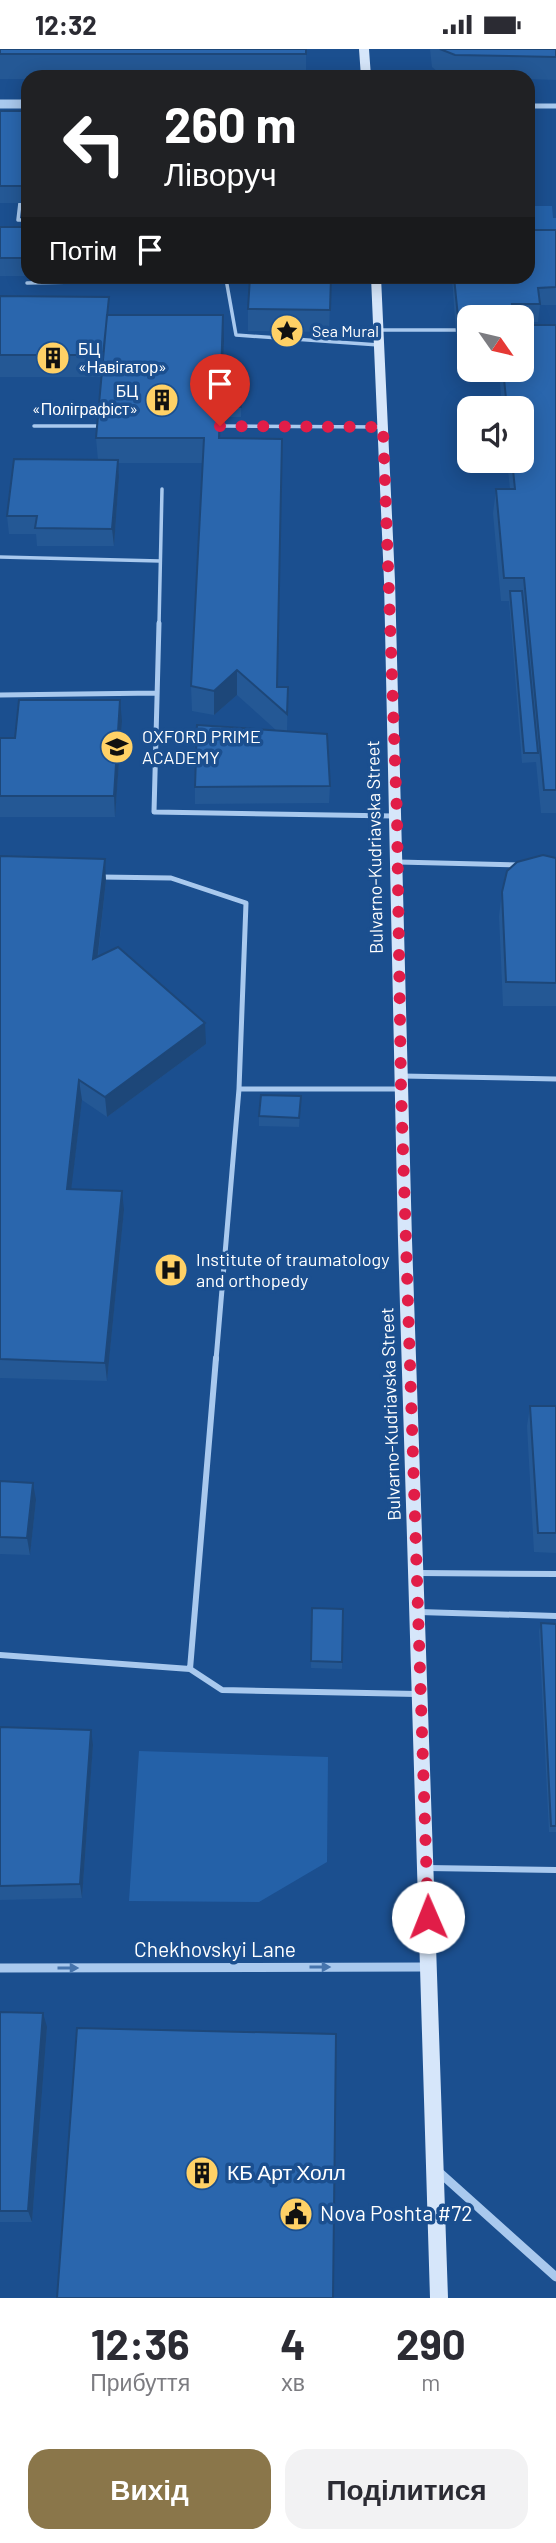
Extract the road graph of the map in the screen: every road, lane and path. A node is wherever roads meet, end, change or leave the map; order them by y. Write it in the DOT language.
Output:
graph roads {
  1 [pos="364,49"];
  2 [pos="366,70"];
  3 [pos="0,104"];
  4 [pos="21,104"];
  5 [pos="535,106"];
  6 [pos="556,106"];
  7 [pos="20,203"];
  8 [pos="21,221"];
  9 [pos="227,284"];
  10 [pos="376,284"];
  11 [pos="379,330"];
  12 [pos="456,330"];
  13 [pos="379,345"];
  14 [pos="34,426"];
  15 [pos="101,426"];
  16 [pos="220,426"];
  17 [pos="383,427"];
  18 [pos="162,489"];
  19 [pos="0,557"];
  20 [pos="160,561"];
  21 [pos="157,693"];
  22 [pos="0,695"];
  23 [pos="397,816"];
  24 [pos="398,862"];
  25 [pos="523,865"];
  26 [pos="92,877"];
  27 [pos="556,1079"];
  28 [pos="401,1082"];
  29 [pos="239,1089"];
  30 [pos="418,1573"];
  31 [pos="556,1574"];
  32 [pos="419,1612"];
  33 [pos="556,1616"];
  34 [pos="0,1655"];
  35 [pos="190,1669"];
  36 [pos="422,1695"];
  37 [pos="427,1868"];
  38 [pos="556,1870"];
  39 [pos="429,1967"];
  40 [pos="0,1968"];
  41 [pos="436,2169"];
  42 [pos="556,2277"];
  43 [pos="439,2298"];
  1 -- 2 [label="main road"];
  3 -- 4 [label="street"];
  5 -- 6 [label="street"];
  7 -- 8 [label="lane"];
  9 -- 13 [label="lane"];
  10 -- 11 [label="main road, Bulvarno-Kudriavska Street"];
  11 -- 12 [label="lane"];
  11 -- 13 [label="main road, Bulvarno-Kudriavska Street"];
  13 -- 17 [label="main road, Bulvarno-Kudriavska Street"];
  14 -- 15 [label="lane"];
  16 -- 17 [label="lane"];
  17 -- 23 [label="main road, Bulvarno-Kudriavska Street"];
  18 -- 20 [label="lane"];
  19 -- 20 [label="lane"];
  20 -- 21 [label="lane"];
  21 -- 22 [label="lane"];
  21 -- 23 [label="lane"];
  23 -- 24 [label="main road, Bulvarno-Kudriavska Street"];
  24 -- 25 [label="lane"];
  24 -- 28 [label="main road, Bulvarno-Kudriavska Street"];
  26 -- 29 [label="lane"];
  27 -- 28 [label="lane"];
  28 -- 29 [label="lane"];
  28 -- 30 [label="main road, Bulvarno-Kudriavska Street"];
  29 -- 35 [label="lane"];
  30 -- 31 [label="lane"];
  30 -- 32 [label="main road, Bulvarno-Kudriavska Street"];
  32 -- 33 [label="lane"];
  32 -- 36 [label="main road, Bulvarno-Kudriavska Street"];
  34 -- 35 [label="lane"];
  35 -- 36 [label="lane"];
  36 -- 37 [label="main road, Bulvarno-Kudriavska Street"];
  37 -- 38 [label="lane"];
  37 -- 39 [label="main road, Bulvarno-Kudriavska Street"];
  40 -- 39 [label="street, Chekhovskyi Lane, one-way"];
  39 -- 41 [label="main road, Bulvarno-Kudriavska Street"];
  41 -- 42 [label="street"];
  41 -- 43 [label="main road, Bulvarno-Kudriavska Street"];
}
